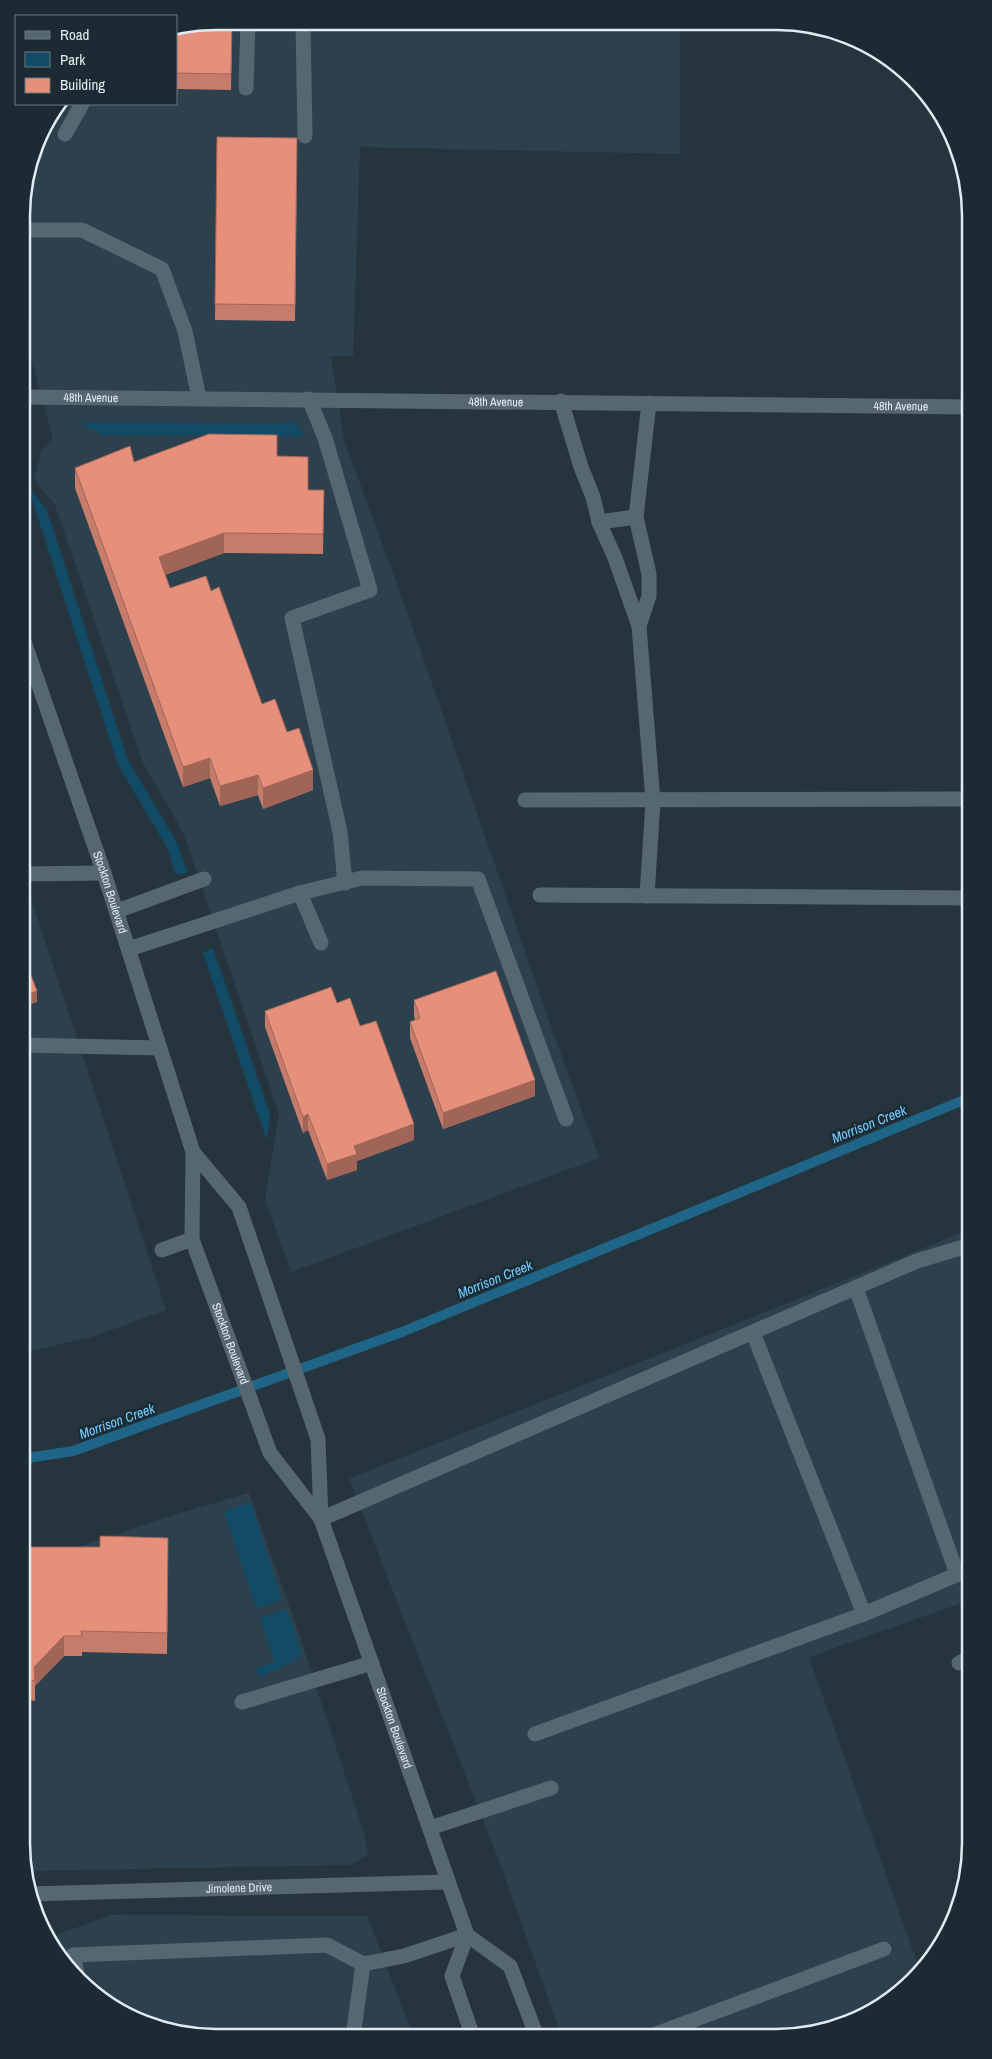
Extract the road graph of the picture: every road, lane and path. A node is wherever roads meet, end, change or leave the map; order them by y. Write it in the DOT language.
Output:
graph roads {
  1 [pos="248,30"];
  2 [pos="303,30"];
  3 [pos="246,88"];
  4 [pos="81,105"];
  5 [pos="65,134"];
  6 [pos="305,136"];
  7 [pos="30,230"];
  8 [pos="30,396"];
  9 [pos="199,398"];
  10 [pos="309,399"];
  11 [pos="561,401"];
  12 [pos="649,403"];
  13 [pos="962,407"];
  14 [pos="636,517"];
  15 [pos="599,522"];
  16 [pos="639,626"];
  17 [pos="30,659"];
  18 [pos="962,799"];
  19 [pos="525,800"];
  20 [pos="653,801"];
  21 [pos="104,873"];
  22 [pos="30,874"];
  23 [pos="204,879"];
  24 [pos="346,883"];
  25 [pos="300,893"];
  26 [pos="540,895"];
  27 [pos="647,896"];
  28 [pos="962,898"];
  29 [pos="117,911"];
  30 [pos="321,943"];
  31 [pos="129,949"];
  32 [pos="30,1045"];
  33 [pos="159,1048"];
  34 [pos="566,1119"];
  35 [pos="193,1152"];
  36 [pos="192,1239"];
  37 [pos="962,1247"];
  38 [pos="162,1250"];
  39 [pos="856,1288"];
  40 [pos="753,1333"];
  41 [pos="321,1519"];
  42 [pos="962,1567"];
  43 [pos="962,1573"];
  44 [pos="864,1614"];
  45 [pos="372,1663"];
  46 [pos="242,1702"];
  47 [pos="535,1734"];
  48 [pos="551,1788"];
  49 [pos="430,1828"];
  50 [pos="447,1882"];
  51 [pos="37,1894"];
  52 [pos="466,1936"];
  53 [pos="884,1949"];
  54 [pos="363,1964"];
  55 [pos="75,1965"];
  56 [pos="353,2029"];
  57 [pos="470,2029"];
  58 [pos="533,2029"];
  59 [pos="669,2029"];
  1 -- 3 [label="main road"];
  2 -- 6 [label="main road"];
  4 -- 5 [label="main road"];
  7 -- 9 [label="main road"];
  8 -- 9 [label="main road, 48th Avenue"];
  9 -- 10 [label="main road, 48th Avenue"];
  10 -- 11 [label="main road, 48th Avenue"];
  10 -- 24 [label="main road"];
  11 -- 12 [label="main road, 48th Avenue"];
  11 -- 15 [label="main road"];
  12 -- 13 [label="main road, 48th Avenue"];
  12 -- 14 [label="main road"];
  14 -- 15 [label="main road"];
  14 -- 16 [label="main road"];
  15 -- 16 [label="main road"];
  16 -- 20 [label="main road"];
  17 -- 21 [label="main road, Stockton Boulevard"];
  18 -- 20 [label="main road"];
  19 -- 20 [label="main road"];
  20 -- 27 [label="main road"];
  21 -- 22 [label="main road"];
  21 -- 29 [label="main road, Stockton Boulevard"];
  23 -- 29 [label="main road"];
  24 -- 25 [label="main road"];
  24 -- 34 [label="main road"];
  25 -- 30 [label="main road"];
  25 -- 31 [label="main road"];
  26 -- 27 [label="main road"];
  27 -- 28 [label="main road"];
  29 -- 31 [label="main road, Stockton Boulevard"];
  31 -- 33 [label="main road, Stockton Boulevard"];
  32 -- 33 [label="main road"];
  33 -- 35 [label="main road, Stockton Boulevard"];
  35 -- 36 [label="main road, Stockton Boulevard"];
  35 -- 41 [label="main road, Stockton Boulevard"];
  36 -- 38 [label="main road"];
  36 -- 41 [label="main road, Stockton Boulevard"];
  37 -- 39 [label="main road"];
  39 -- 40 [label="main road"];
  39 -- 42 [label="main road"];
  40 -- 41 [label="main road"];
  40 -- 44 [label="main road"];
  41 -- 45 [label="main road, Stockton Boulevard"];
  43 -- 44 [label="main road"];
  44 -- 47 [label="main road"];
  45 -- 46 [label="main road"];
  45 -- 49 [label="main road, Stockton Boulevard"];
  48 -- 49 [label="main road"];
  49 -- 50 [label="main road, Stockton Boulevard"];
  50 -- 51 [label="main road, Jimolene Drive"];
  50 -- 52 [label="main road, Stockton Boulevard"];
  52 -- 54 [label="main road"];
  52 -- 57 [label="main road"];
  52 -- 58 [label="main road"];
  53 -- 59 [label="main road"];
  54 -- 55 [label="main road"];
  54 -- 56 [label="main road"];
}
